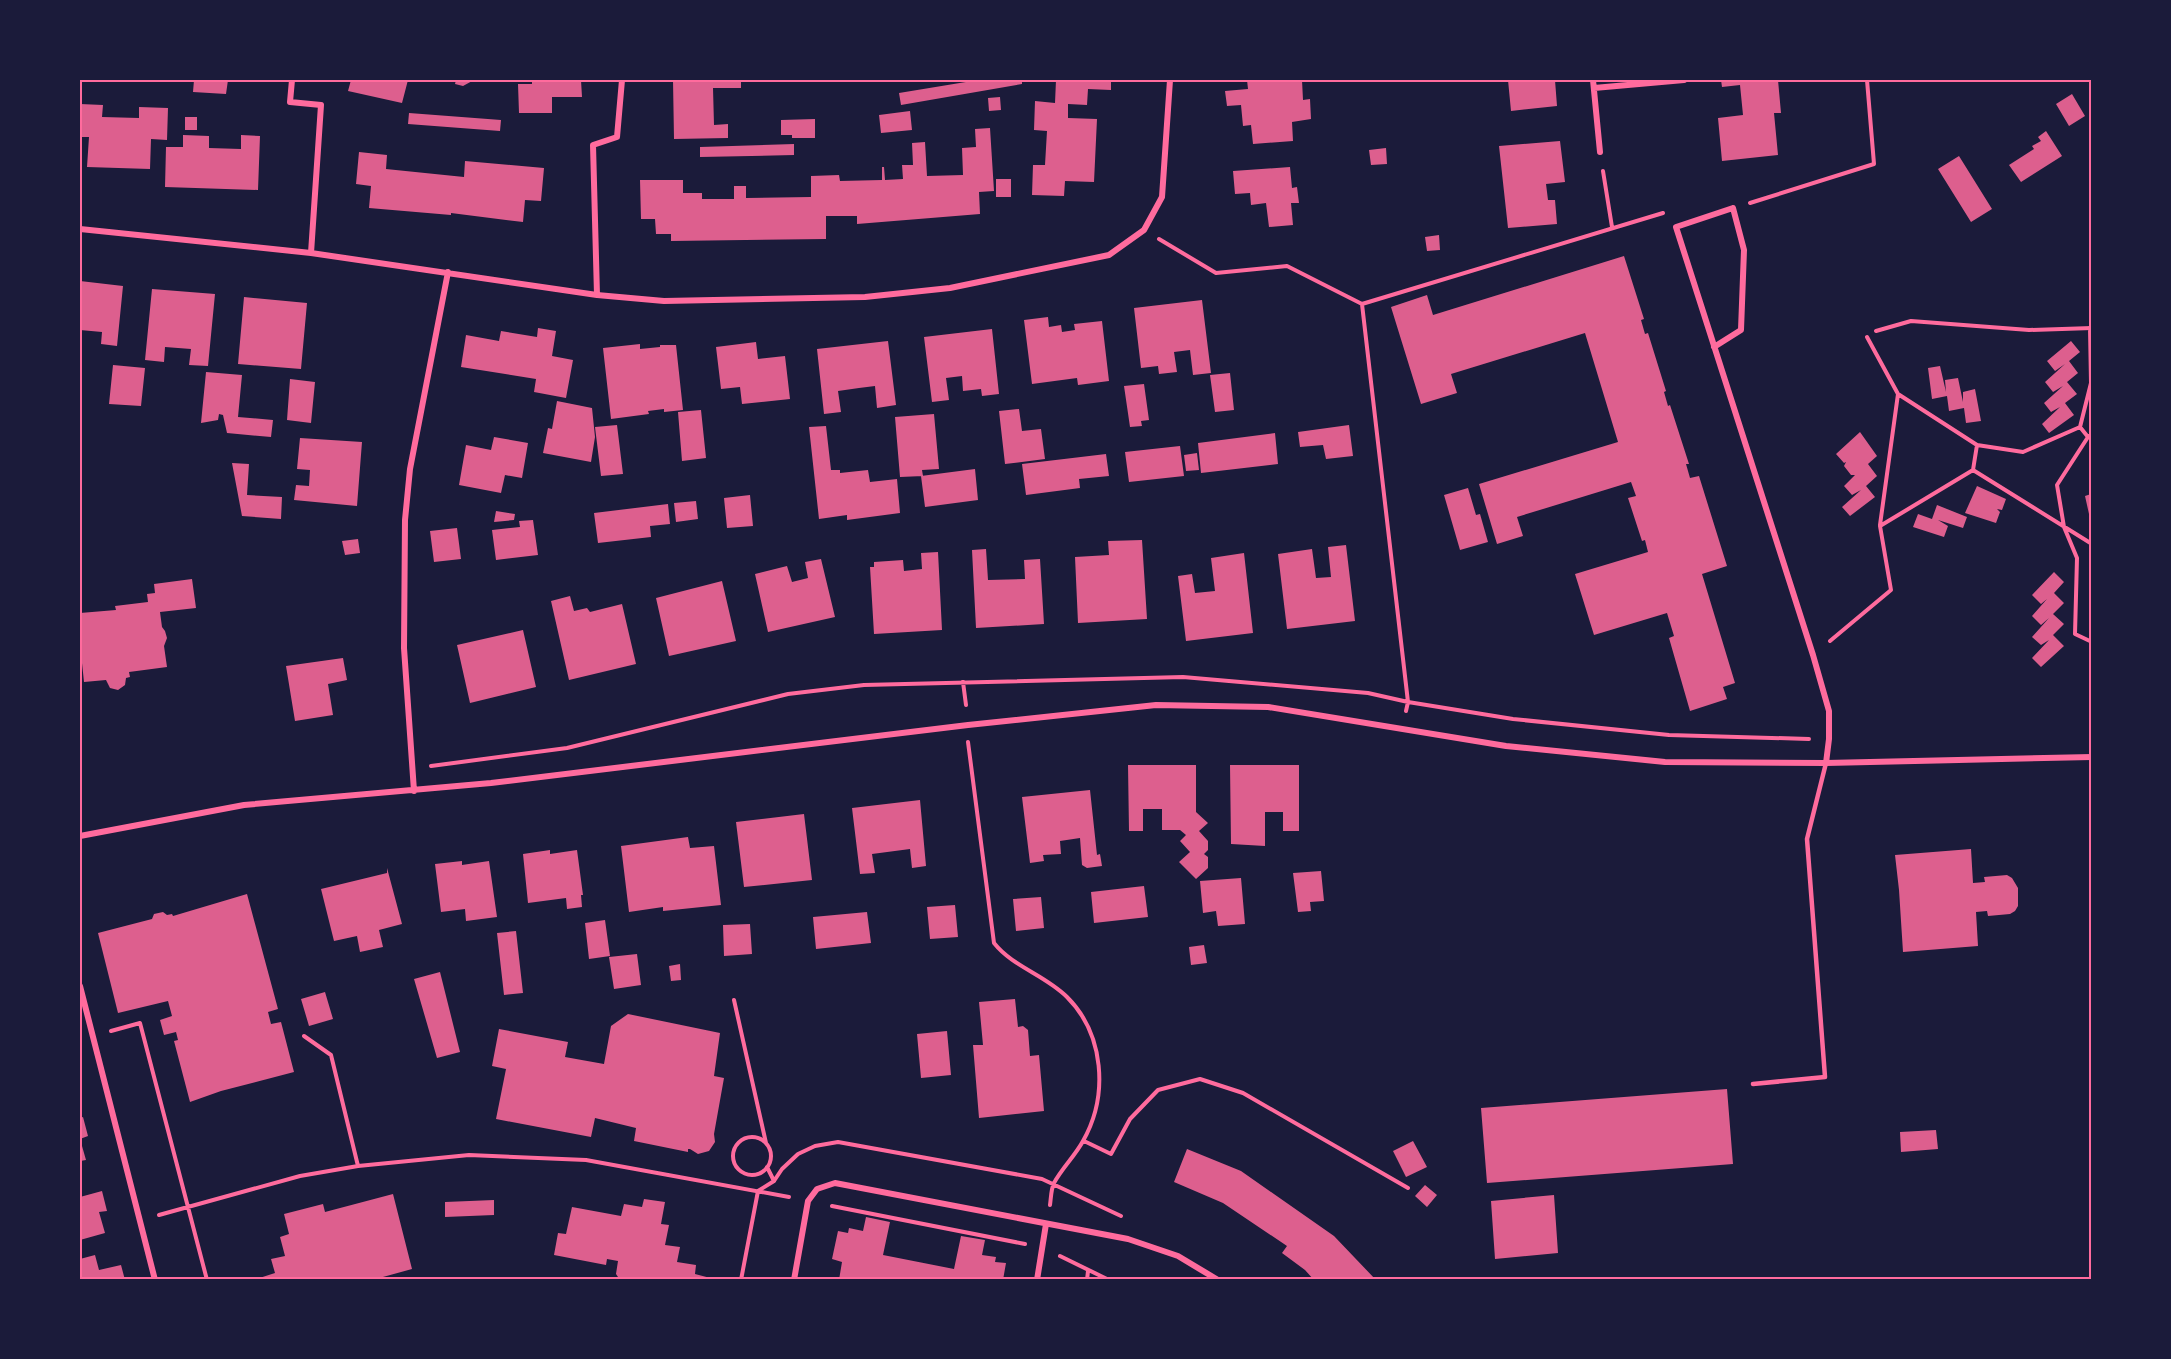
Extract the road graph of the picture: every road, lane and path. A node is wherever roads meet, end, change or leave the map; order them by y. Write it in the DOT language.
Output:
graph roads {
  1 [pos="292,80"];
  2 [pos="622,80"];
  3 [pos="1170,80"];
  4 [pos="1593,80"];
  5 [pos="1684,80"];
  6 [pos="1867,80"];
  7 [pos="1594,88"];
  8 [pos="1600,152"];
  9 [pos="1733,208"];
  10 [pos="1612,227"];
  11 [pos="1676,227"];
  12 [pos="80,229"];
  13 [pos="1144,230"];
  14 [pos="311,253"];
  15 [pos="448,272"];
  16 [pos="597,295"];
  17 [pos="1362,304"];
  18 [pos="2091,328"];
  19 [pos="1876,332"];
  20 [pos="1867,337"];
  21 [pos="1714,347"];
  22 [pos="1898,394"];
  23 [pos="2080,427"];
  24 [pos="2090,436"];
  25 [pos="1977,445"];
  26 [pos="1973,470"];
  27 [pos="1880,526"];
  28 [pos="2064,527"];
  29 [pos="2091,544"];
  30 [pos="2091,642"];
  31 [pos="1813,655"];
  32 [pos="968,725"];
  33 [pos="1401,730"];
  34 [pos="2091,757"];
  35 [pos="1826,763"];
  36 [pos="414,791"];
  37 [pos="80,836"];
  38 [pos="80,986"];
  39 [pos="734,1000"];
  40 [pos="92,1035"];
  41 [pos="304,1036"];
  42 [pos="1753,1084"];
  43 [pos="1084,1141"];
  44 [pos="766,1143"];
  45 [pos="357,1166"];
  46 [pos="767,1167"];
  47 [pos="774,1181"];
  48 [pos="1408,1188"];
  49 [pos="808,1201"];
  50 [pos="187,1206"];
  51 [pos="141,1220"];
  52 [pos="1047,1224"];
  53 [pos="1043,1247"];
  54 [pos="1088,1271"];
  55 [pos="156,1280"];
  56 [pos="207,1280"];
  57 [pos="794,1280"];
  58 [pos="1037,1280"];
  59 [pos="1086,1280"];
  60 [pos="1109,1280"];
  61 [pos="1218,1280"];
  1 -- 14 [label="street"];
  2 -- 16 [label="street"];
  3 -- 13 [label="street"];
  4 -- 7 [label="street"];
  5 -- 7 [label="street"];
  6 -- 9 [label="path"];
  7 -- 8 [label="street"];
  8 -- 10 [label="path"];
  9 -- 11 [label="street"];
  9 -- 21 [label="street"];
  10 -- 11 [label="path"];
  10 -- 17 [label="path"];
  11 -- 21 [label="street"];
  12 -- 14 [label="street"];
  13 -- 16 [label="street"];
  13 -- 17 [label="path"];
  14 -- 15 [label="street"];
  15 -- 16 [label="street"];
  15 -- 36 [label="street"];
  17 -- 33 [label="path"];
  18 -- 19 [label="path"];
  18 -- 23 [label="path"];
  20 -- 22 [label="path"];
  21 -- 31 [label="street"];
  22 -- 25 [label="path"];
  22 -- 27 [label="path"];
  23 -- 24 [label="path"];
  23 -- 25 [label="path"];
  24 -- 28 [label="path"];
  25 -- 26 [label="path"];
  26 -- 27 [label="path"];
  26 -- 28 [label="path"];
  27 -- 31 [label="path"];
  28 -- 29 [label="path"];
  28 -- 30 [label="path"];
  31 -- 35 [label="street"];
  32 -- 33 [label="street"];
  32 -- 36 [label="street"];
  32 -- 43 [label="path"];
  33 -- 35 [label="street"];
  34 -- 35 [label="street"];
  35 -- 42 [label="lane"];
  36 -- 37 [label="street"];
  38 -- 40 [label="street"];
  39 -- 44 [label="path"];
  40 -- 50 [label="path"];
  40 -- 51 [label="street"];
  41 -- 45 [label="path"];
  43 -- 48 [label="path"];
  43 -- 52 [label="path"];
  44 -- 46 [label="path"];
  44 -- 46 [label="path"];
  45 -- 49 [label="path"];
  45 -- 50 [label="path"];
  46 -- 47 [label="path"];
  49 -- 52 [label="street"];
  49 -- 53 [label="path"];
  49 -- 57 [label="street"];
  50 -- 51 [label="path"];
  50 -- 56 [label="path"];
  51 -- 55 [label="street"];
  52 -- 53 [label="street"];
  52 -- 61 [label="street"];
  53 -- 54 [label="path"];
  53 -- 58 [label="street"];
  54 -- 59 [label="path"];
  54 -- 60 [label="path"];
}
